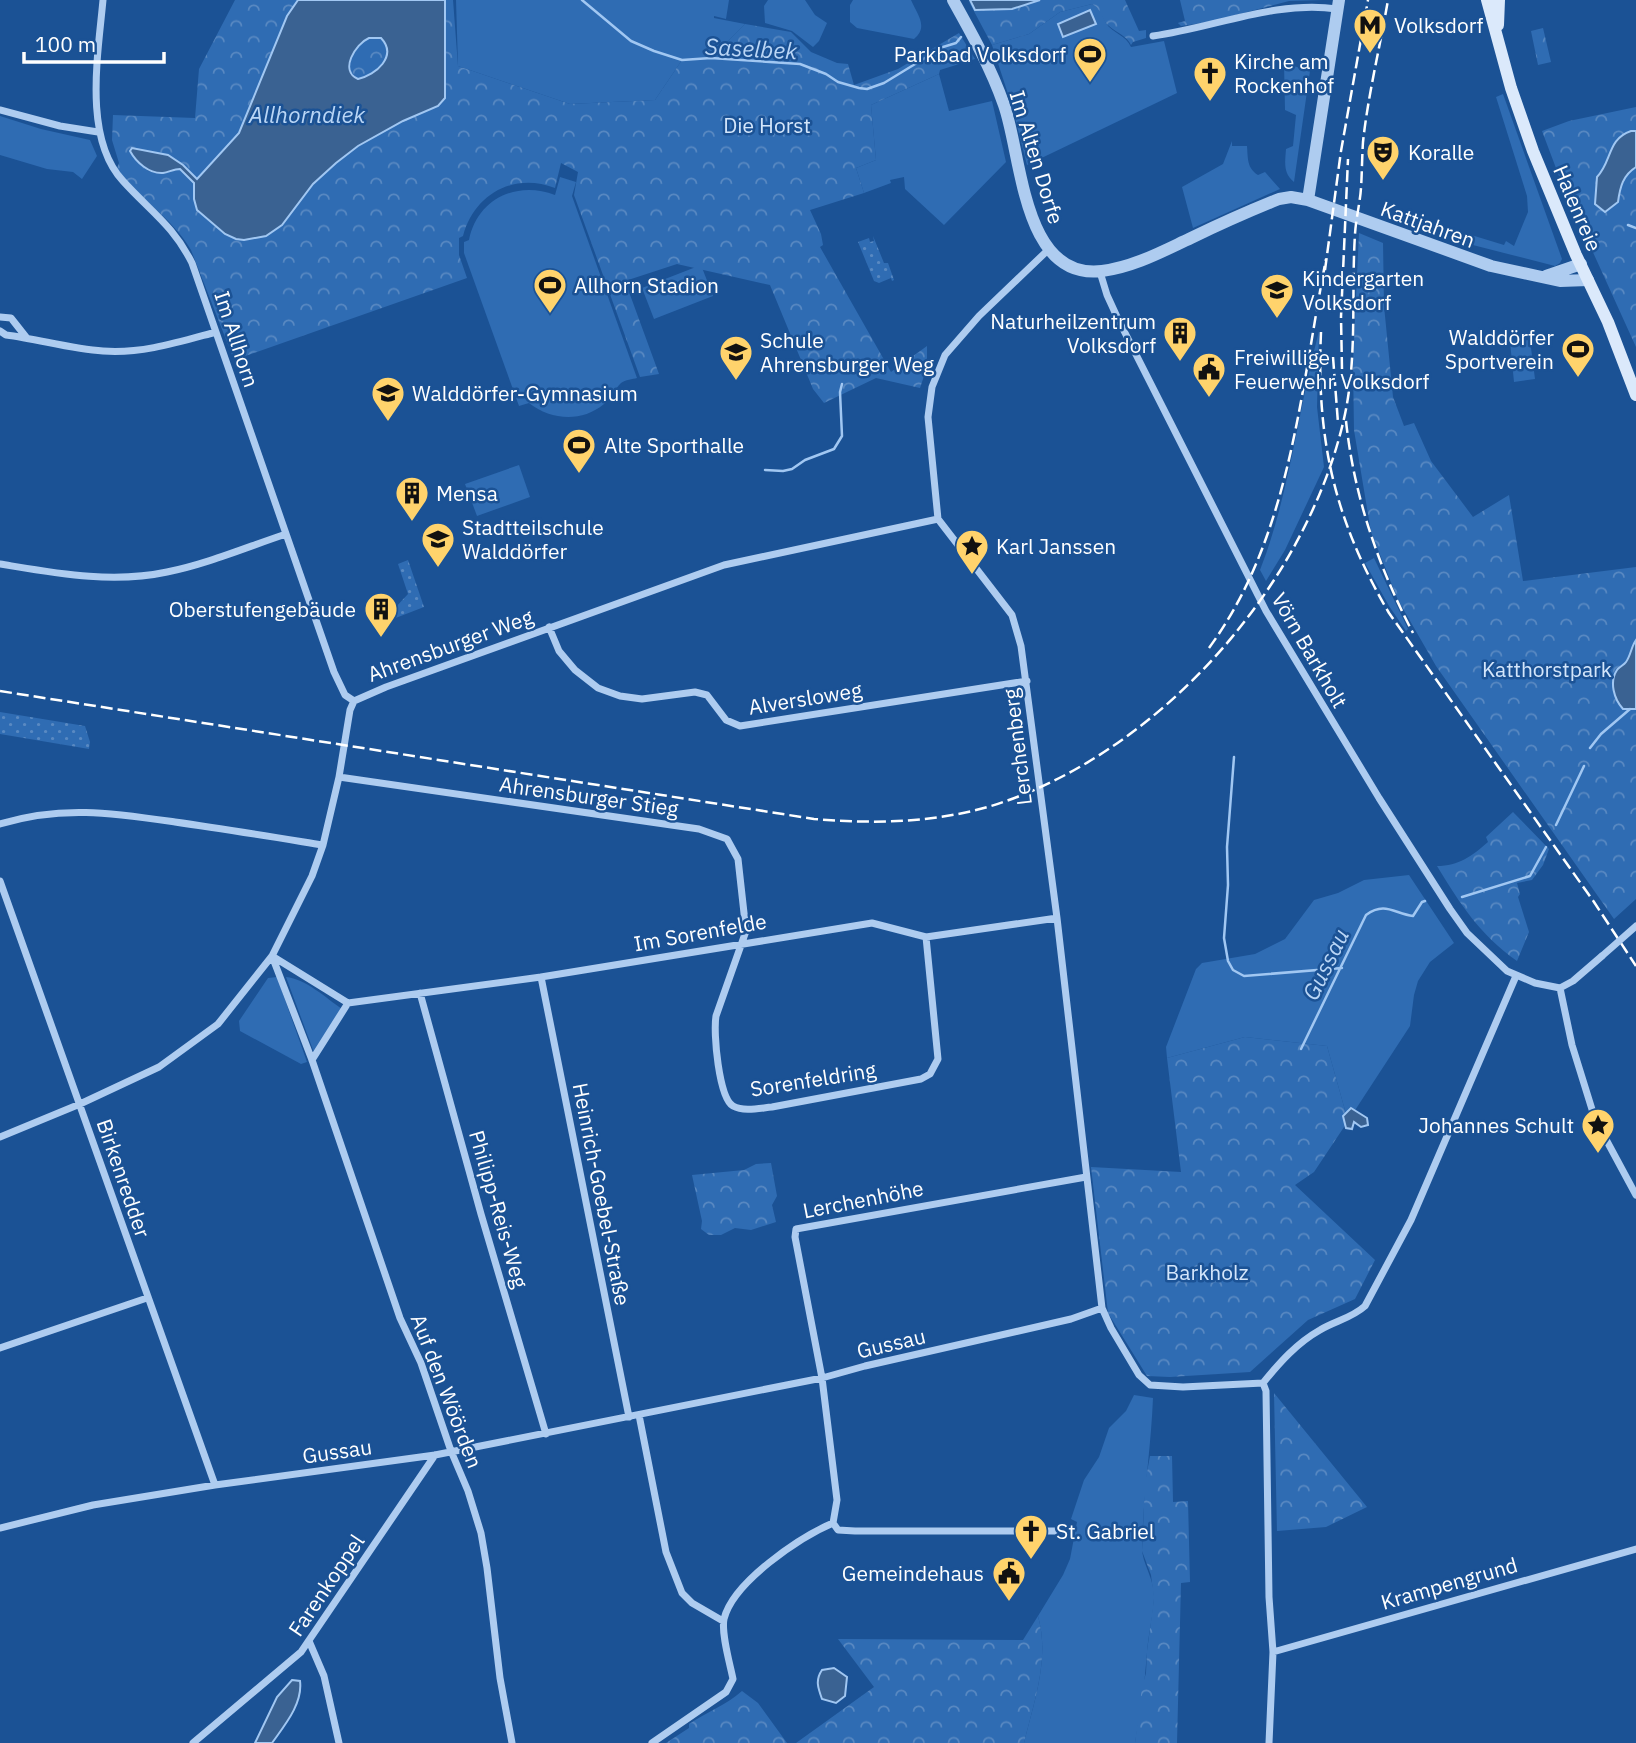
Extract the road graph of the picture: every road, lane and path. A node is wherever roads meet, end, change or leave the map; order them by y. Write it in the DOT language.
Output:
graph roads {
  1 [pos="103,0"];
  2 [pos="953,0"];
  3 [pos="1487,0"];
  4 [pos="1499,0"];
  5 [pos="1338,4"];
  6 [pos="1497,33"];
  7 [pos="1153,36"];
  8 [pos="0,110"];
  9 [pos="98,132"];
  10 [pos="1308,200"];
  11 [pos="1048,250"];
  12 [pos="1581,264"];
  13 [pos="1100,272"];
  14 [pos="1539,277"];
  15 [pos="1588,280"];
  16 [pos="0,317"];
  17 [pos="0,331"];
  18 [pos="216,332"];
  19 [pos="26,337"];
  20 [pos="1636,395"];
  21 [pos="938,519"];
  22 [pos="286,534"];
  23 [pos="0,564"];
  24 [pos="549,627"];
  25 [pos="1027,681"];
  26 [pos="354,701"];
  27 [pos="339,778"];
  28 [pos="0,824"];
  29 [pos="323,845"];
  30 [pos="0,881"];
  31 [pos="1057,918"];
  32 [pos="1636,926"];
  33 [pos="926,937"];
  34 [pos="743,943"];
  35 [pos="272,956"];
  36 [pos="1516,976"];
  37 [pos="541,977"];
  38 [pos="1560,988"];
  39 [pos="420,993"];
  40 [pos="348,1003"];
  41 [pos="312,1060"];
  42 [pos="80,1104"];
  43 [pos="0,1136"];
  44 [pos="1086,1177"];
  45 [pos="1636,1195"];
  46 [pos="147,1298"];
  47 [pos="1102,1308"];
  48 [pos="0,1348"];
  49 [pos="822,1378"];
  50 [pos="1263,1382"];
  51 [pos="639,1415"];
  52 [pos="629,1417"];
  53 [pos="546,1434"];
  54 [pos="452,1451"];
  55 [pos="435,1455"];
  56 [pos="215,1485"];
  57 [pos="833,1523"];
  58 [pos="0,1528"];
  59 [pos="1060,1531"];
  60 [pos="1636,1549"];
  61 [pos="723,1621"];
  62 [pos="309,1641"];
  63 [pos="1273,1652"];
  64 [pos="193,1743"];
  65 [pos="338,1743"];
  66 [pos="512,1743"];
  67 [pos="652,1743"];
  68 [pos="1269,1743"];
  1 -- 9 [label="street, Im Allhorn"];
  2 -- 11 [label="street, Im Alten Dorfe"];
  3 -- 4 [label="main road"];
  3 -- 6 [label="main road, Halenreie"];
  4 -- 6 [label="main road, Halenreie"];
  5 -- 7 [label="street"];
  5 -- 10 [label="street"];
  6 -- 12 [label="main road, Halenreie"];
  8 -- 9 [label="street"];
  9 -- 18 [label="street, Im Allhorn"];
  10 -- 13 [label="street"];
  10 -- 14 [label="street, Kattjahren"];
  11 -- 13 [label="street"];
  11 -- 21 [label="street"];
  12 -- 14 [label="street, Kattjahren"];
  12 -- 15 [label="main road, Halenreie"];
  13 -- 36 [label="street, Vörn Barkholt"];
  14 -- 15 [label="street, Kattjahren"];
  15 -- 20 [label="main road, Halenreie"];
  16 -- 19 [label="street"];
  17 -- 19 [label="street"];
  18 -- 19 [label="street"];
  18 -- 22 [label="street, Im Allhorn"];
  21 -- 24 [label="street, Ahrensburger Weg"];
  21 -- 25 [label="street, Lerchenberg"];
  22 -- 23 [label="street"];
  22 -- 26 [label="street, Im Allhorn"];
  24 -- 25 [label="street, Alversloweg"];
  24 -- 26 [label="street, Ahrensburger Weg"];
  25 -- 31 [label="street, Lerchenberg"];
  26 -- 27 [label="street, Ahrensburger Weg"];
  27 -- 29 [label="street, Ahrensburger Weg"];
  27 -- 34 [label="street, Ahrensburger Stieg"];
  28 -- 29 [label="street"];
  29 -- 35 [label="street, Ahrensburger Weg"];
  30 -- 42 [label="street, Birkenredder"];
  31 -- 33 [label="street, Im Sorenfelde"];
  31 -- 44 [label="street, Lerchenberg"];
  32 -- 38 [label="street, bridge"];
  33 -- 34 [label="street, Im Sorenfelde"];
  33 -- 34 [label="street, Sorenfeldring"];
  34 -- 37 [label="street, Im Sorenfelde"];
  35 -- 40 [label="street"];
  35 -- 41 [label="street, Auf den Wöörden"];
  35 -- 42 [label="street, Ahrensburger Weg"];
  36 -- 38 [label="street, Vörn Barkholt"];
  36 -- 50 [label="street"];
  37 -- 39 [label="street, Im Sorenfelde"];
  37 -- 52 [label="street, Heinrich-Goebel-Straße"];
  38 -- 45 [label="street"];
  39 -- 40 [label="street, Im Sorenfelde"];
  39 -- 53 [label="street, Philipp-Reis-Weg"];
  40 -- 41 [label="street"];
  41 -- 54 [label="street, Auf den Wöörden"];
  42 -- 43 [label="street, Ahrensburger Weg"];
  42 -- 46 [label="street, Birkenredder"];
  44 -- 47 [label="street, Lerchenberg"];
  44 -- 49 [label="street, Lerchenhöhe"];
  46 -- 48 [label="street"];
  46 -- 56 [label="street, Birkenredder"];
  47 -- 49 [label="street, Gussau"];
  47 -- 50 [label="street"];
  49 -- 51 [label="street, Gussau"];
  49 -- 57 [label="street"];
  50 -- 63 [label="street"];
  51 -- 52 [label="street, Gussau"];
  51 -- 61 [label="street"];
  52 -- 53 [label="street, Gussau"];
  53 -- 54 [label="street, Gussau"];
  54 -- 55 [label="street, Gussau"];
  54 -- 66 [label="street, Auf den Wöörden"];
  55 -- 56 [label="street, Gussau"];
  55 -- 62 [label="street, Farenkoppel"];
  56 -- 58 [label="street, Gussau"];
  57 -- 59 [label="street"];
  57 -- 61 [label="street"];
  60 -- 63 [label="street, Krampengrund"];
  61 -- 67 [label="street"];
  62 -- 64 [label="street, Farenkoppel"];
  62 -- 65 [label="street"];
  63 -- 68 [label="street"];
}
